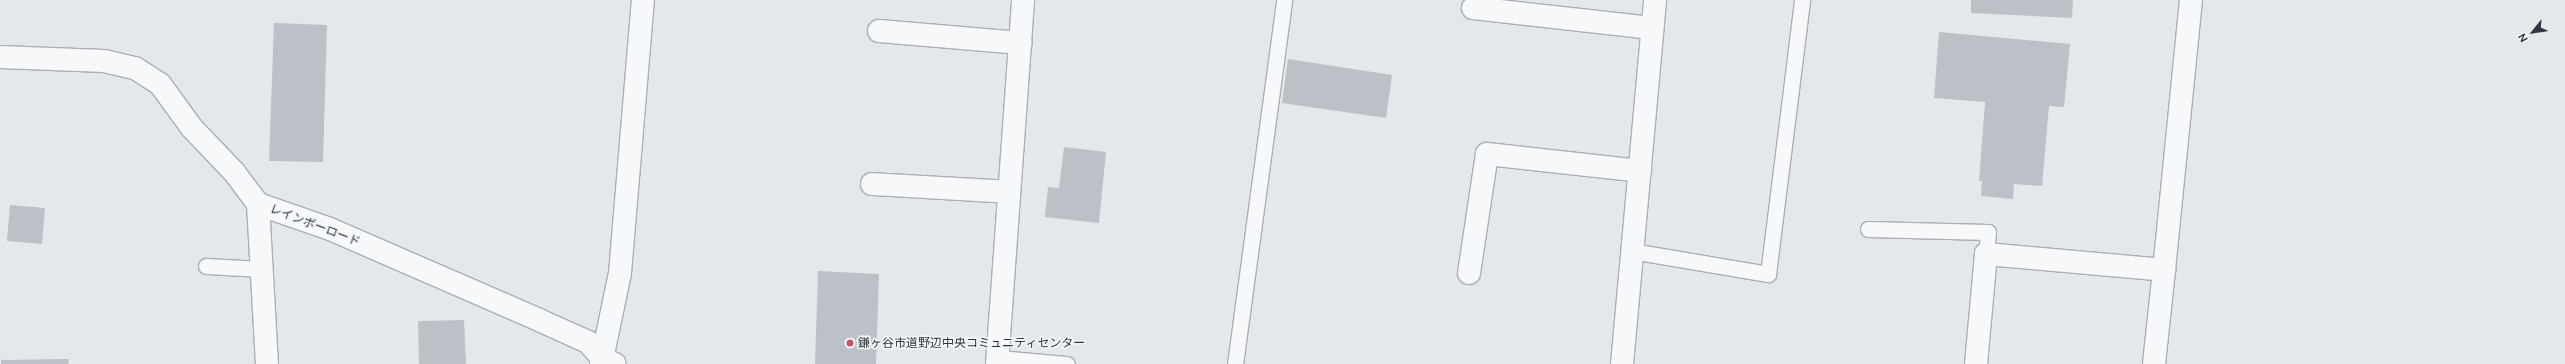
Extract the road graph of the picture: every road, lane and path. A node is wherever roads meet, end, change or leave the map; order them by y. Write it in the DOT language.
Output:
graph roads {
  1 [pos="642,0"];
  2 [pos="1023,0"];
  3 [pos="1284,0"];
  4 [pos="1655,0"];
  5 [pos="1802,0"];
  6 [pos="2191,0"];
  7 [pos="1473,8"];
  8 [pos="1652,28"];
  9 [pos="879,31"];
  10 [pos="1020,43"];
  11 [pos="0,57"];
  12 [pos="1640,171"];
  13 [pos="872,184"];
  14 [pos="1009,192"];
  15 [pos="258,204"];
  16 [pos="1868,229"];
  17 [pos="1632,251"];
  18 [pos="1986,254"];
  19 [pos="206,266"];
  20 [pos="262,269"];
  21 [pos="2164,270"];
  22 [pos="1469,273"];
  23 [pos="997,361"];
  24 [pos="606,362"];
  25 [pos="267,364"];
  26 [pos="1067,364"];
  27 [pos="1235,364"];
  28 [pos="1622,364"];
  29 [pos="1976,364"];
  30 [pos="2154,364"];
  1 -- 24 [label="street"];
  2 -- 10 [label="street"];
  3 -- 27 [label="lane"];
  4 -- 8 [label="street"];
  5 -- 17 [label="lane"];
  6 -- 21 [label="street"];
  7 -- 8 [label="street"];
  8 -- 12 [label="street"];
  9 -- 10 [label="street"];
  10 -- 14 [label="street"];
  11 -- 15 [label="street, レインボーロード"];
  12 -- 17 [label="street"];
  12 -- 22 [label="street"];
  13 -- 14 [label="street"];
  14 -- 23 [label="street"];
  15 -- 20 [label="street"];
  15 -- 24 [label="street, レインボーロード"];
  16 -- 18 [label="lane"];
  17 -- 28 [label="street"];
  18 -- 21 [label="street"];
  18 -- 29 [label="street"];
  19 -- 20 [label="lane"];
  20 -- 25 [label="street"];
  21 -- 30 [label="street"];
  23 -- 26 [label="lane"];
}
